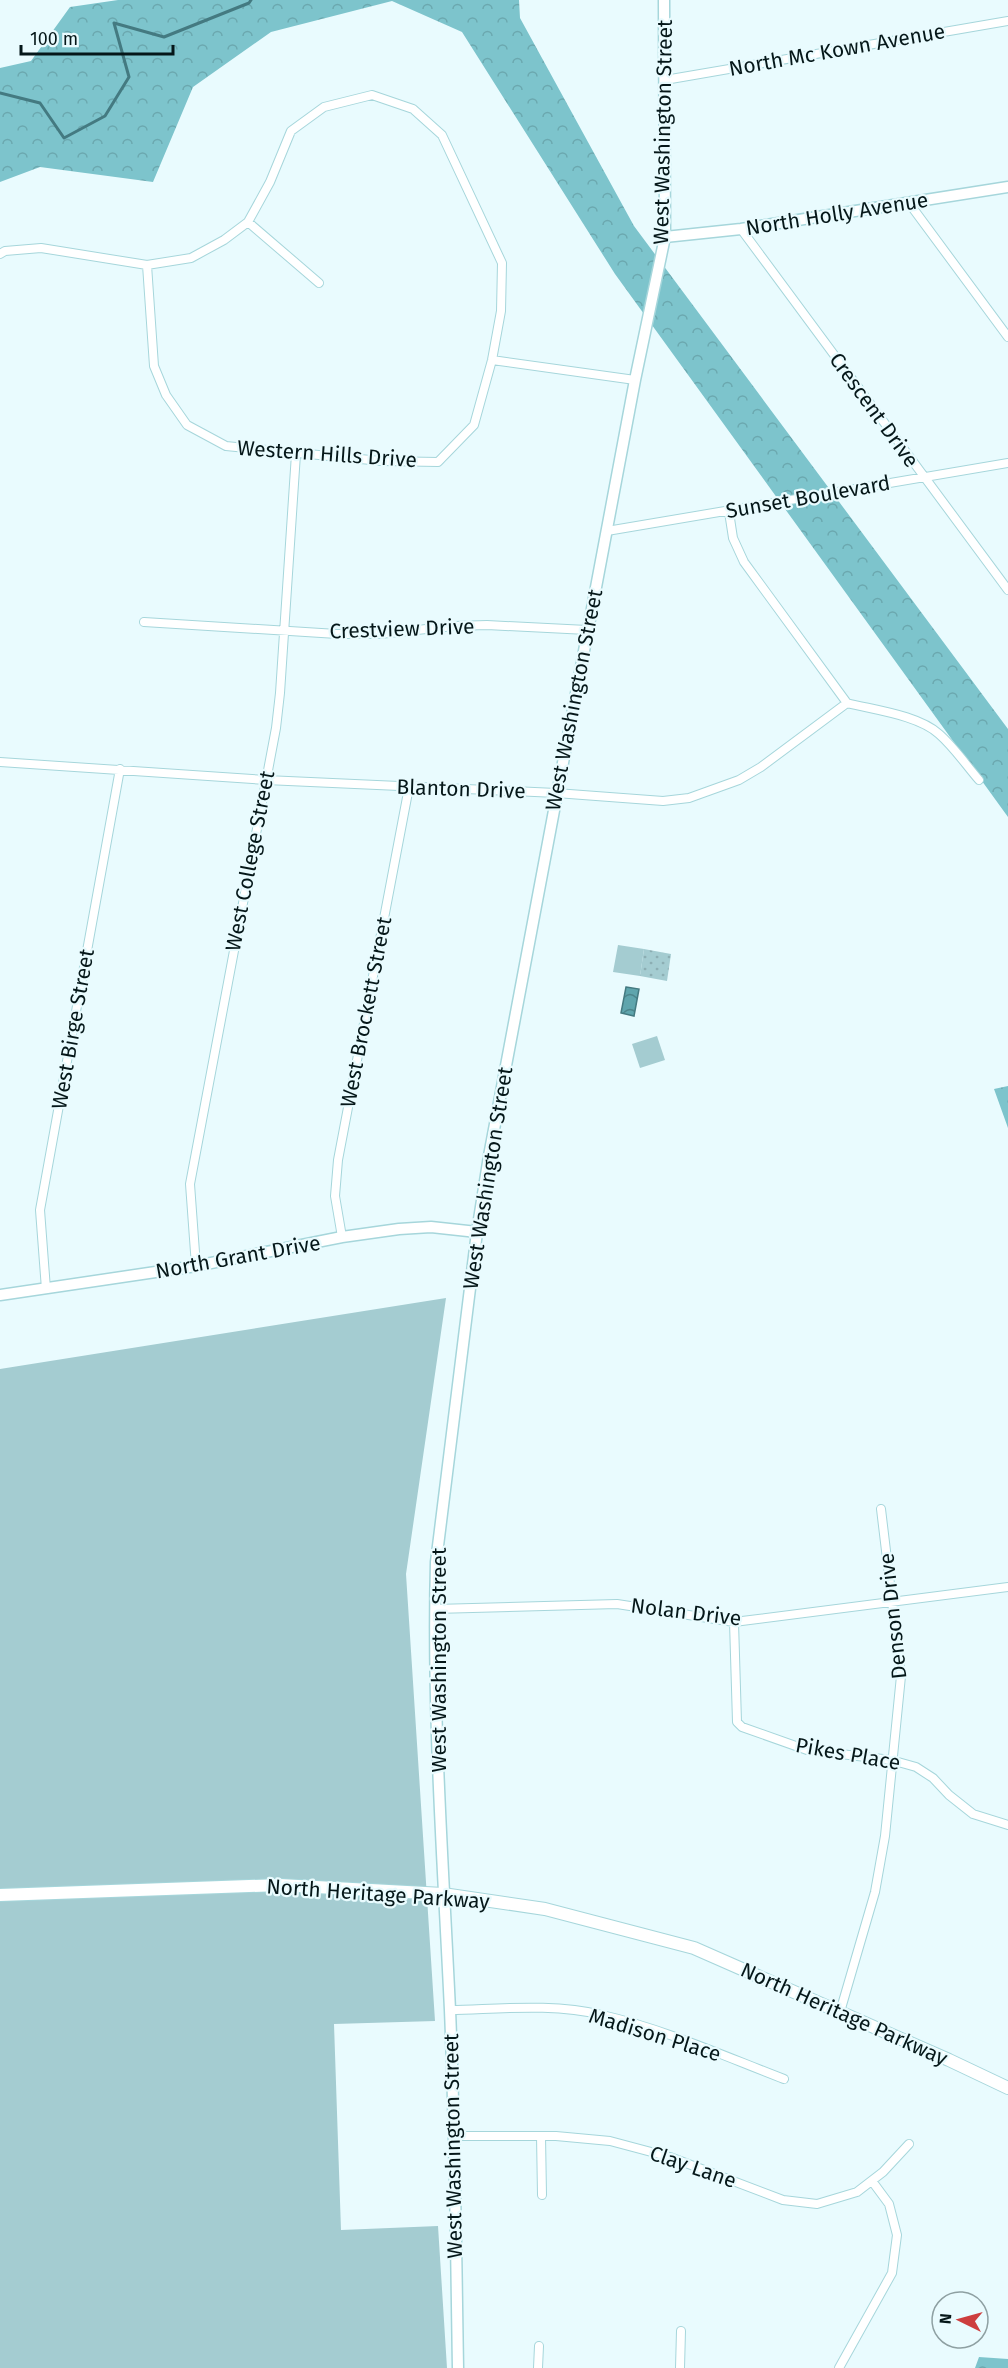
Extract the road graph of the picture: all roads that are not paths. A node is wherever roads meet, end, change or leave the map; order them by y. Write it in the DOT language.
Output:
graph roads {
  1 [pos="664,0"];
  2 [pos="1008,21"];
  3 [pos="665,80"];
  4 [pos="1008,187"];
  5 [pos="909,203"];
  6 [pos="248,222"];
  7 [pos="741,229"];
  8 [pos="665,237"];
  9 [pos="0,254"];
  10 [pos="147,265"];
  11 [pos="319,284"];
  12 [pos="1008,337"];
  13 [pos="492,360"];
  14 [pos="634,380"];
  15 [pos="296,454"];
  16 [pos="1008,463"];
  17 [pos="922,476"];
  18 [pos="729,512"];
  19 [pos="608,531"];
  20 [pos="1008,590"];
  21 [pos="144,622"];
  22 [pos="284,630"];
  23 [pos="587,630"];
  24 [pos="847,704"];
  25 [pos="0,762"];
  26 [pos="120,769"];
  27 [pos="266,780"];
  28 [pos="979,780"];
  29 [pos="409,787"];
  30 [pos="556,793"];
  31 [pos="477,1232"];
  32 [pos="342,1238"];
  33 [pos="196,1266"];
  34 [pos="46,1289"];
  35 [pos="0,1295"];
  36 [pos="881,1509"];
  37 [pos="1008,1587"];
  38 [pos="892,1601"];
  39 [pos="435,1609"];
  40 [pos="734,1622"];
  41 [pos="891,1760"];
  42 [pos="1008,1825"];
  43 [pos="443,1894"];
  44 [pos="0,1895"];
  45 [pos="450,2010"];
  46 [pos="840,2012"];
  47 [pos="784,2079"];
  48 [pos="1008,2088"];
  49 [pos="454,2136"];
  50 [pos="541,2136"];
  51 [pos="909,2144"];
  52 [pos="872,2181"];
  53 [pos="542,2195"];
  54 [pos="681,2331"];
  55 [pos="539,2346"];
  56 [pos="458,2368"];
  57 [pos="538,2368"];
  58 [pos="680,2368"];
  59 [pos="839,2368"];
  1 -- 3 [label="street, West Washington Street"];
  2 -- 3 [label="street, North Mc Kown Avenue"];
  3 -- 8 [label="street, West Washington Street"];
  4 -- 5 [label="street, North Holly Avenue"];
  5 -- 7 [label="street, North Holly Avenue"];
  5 -- 12 [label="street"];
  6 -- 10 [label="street, Western Hills Drive"];
  6 -- 11 [label="street"];
  6 -- 13 [label="street, Western Hills Drive"];
  7 -- 8 [label="street, North Holly Avenue"];
  7 -- 17 [label="street, Crescent Drive"];
  8 -- 14 [label="street, West Washington Street"];
  9 -- 10 [label="street, Western Hills Drive"];
  10 -- 15 [label="street, Western Hills Drive"];
  13 -- 14 [label="street"];
  13 -- 15 [label="street, Western Hills Drive"];
  14 -- 19 [label="street, West Washington Street"];
  15 -- 22 [label="street, West College Street"];
  16 -- 17 [label="street, Sunset Boulevard"];
  17 -- 18 [label="street, Sunset Boulevard"];
  17 -- 20 [label="street, Crescent Drive"];
  18 -- 19 [label="street, Sunset Boulevard"];
  18 -- 24 [label="street"];
  19 -- 23 [label="street, West Washington Street"];
  21 -- 22 [label="street, Crestview Drive"];
  22 -- 23 [label="street, Crestview Drive"];
  22 -- 27 [label="street, West College Street"];
  23 -- 30 [label="street, West Washington Street"];
  24 -- 28 [label="street"];
  24 -- 30 [label="street, Blanton Drive"];
  25 -- 26 [label="street, Blanton Drive"];
  26 -- 27 [label="street, Blanton Drive"];
  26 -- 34 [label="street, West Birge Street"];
  27 -- 29 [label="street, Blanton Drive"];
  27 -- 33 [label="street, West College Street"];
  29 -- 30 [label="street, Blanton Drive"];
  29 -- 32 [label="street, West Brockett Street"];
  30 -- 31 [label="street, West Washington Street"];
  31 -- 32 [label="street, North Grant Drive"];
  31 -- 39 [label="street, West Washington Street"];
  32 -- 33 [label="street, North Grant Drive"];
  33 -- 34 [label="street, North Grant Drive"];
  34 -- 35 [label="street, North Grant Drive"];
  36 -- 38 [label="street, Denson Drive"];
  37 -- 38 [label="street, Nolan Drive"];
  38 -- 40 [label="street, Nolan Drive"];
  38 -- 41 [label="street, Denson Drive"];
  39 -- 40 [label="street, Nolan Drive"];
  39 -- 43 [label="street, West Washington Street"];
  40 -- 41 [label="street, Pikes Place"];
  41 -- 42 [label="street, Pikes Place"];
  41 -- 46 [label="street, Denson Drive"];
  43 -- 44 [label="main road, North Heritage Parkway"];
  43 -- 45 [label="street, West Washington Street"];
  43 -- 46 [label="main road, North Heritage Parkway"];
  45 -- 47 [label="street, Madison Place"];
  45 -- 49 [label="street, West Washington Street"];
  46 -- 48 [label="main road, North Heritage Parkway"];
  49 -- 50 [label="street, Clay Lane"];
  49 -- 56 [label="street, West Washington Street"];
  50 -- 52 [label="street, Clay Lane"];
  50 -- 53 [label="street"];
  51 -- 52 [label="street, Clay Lane"];
  52 -- 59 [label="street"];
  54 -- 58 [label="street"];
  55 -- 57 [label="street"];
}
